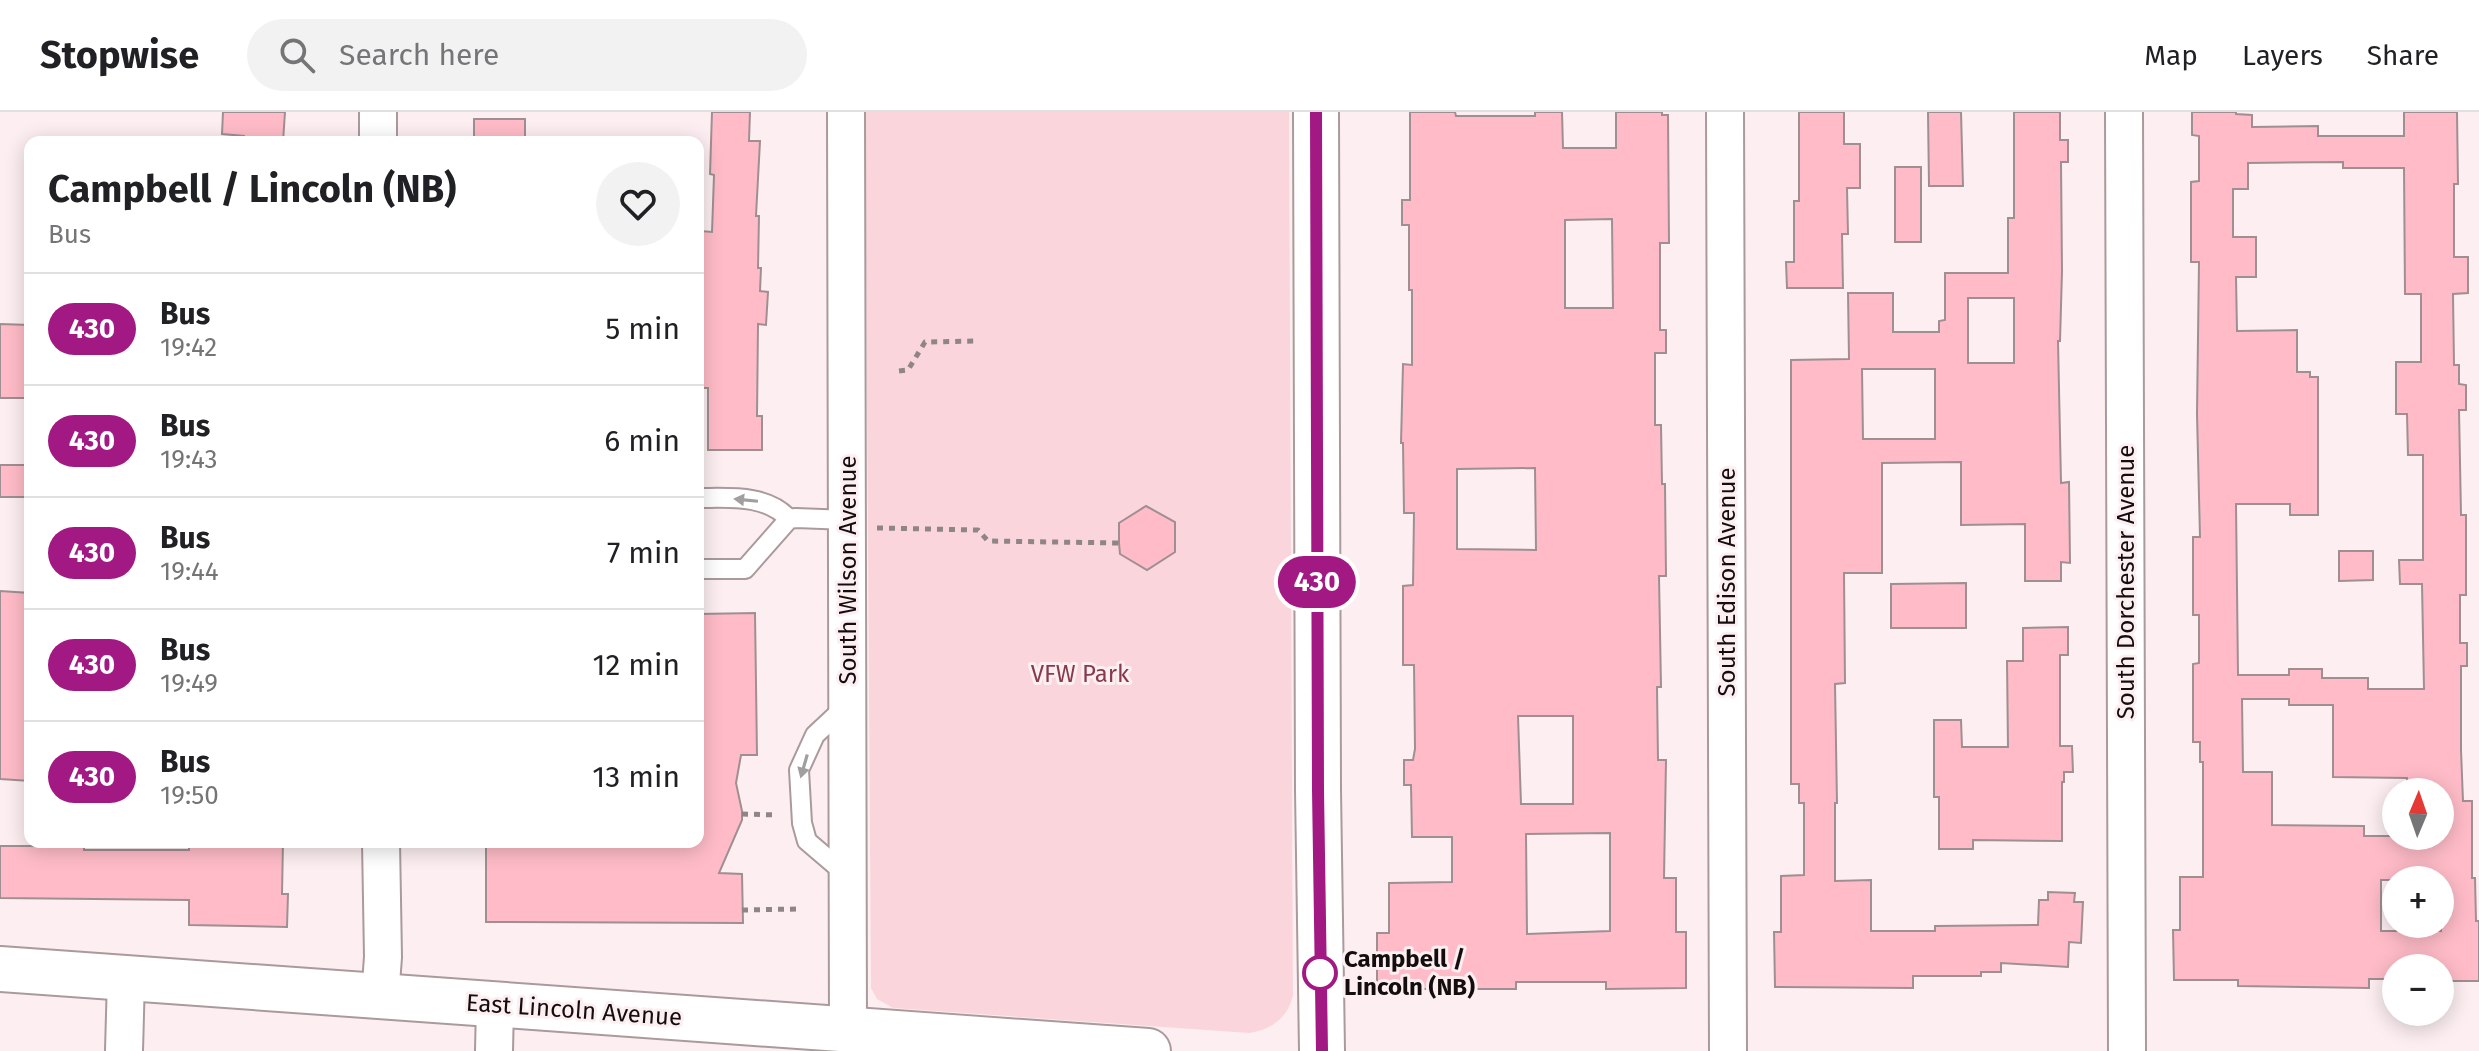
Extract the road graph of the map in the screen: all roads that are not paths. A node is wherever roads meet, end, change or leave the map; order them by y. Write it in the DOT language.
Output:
graph roads {
  1 [pos="378,112"];
  2 [pos="846,112"];
  3 [pos="1316,112"];
  4 [pos="1725,112"];
  5 [pos="2124,112"];
  6 [pos="378,136"];
  7 [pos="704,498"];
  8 [pos="789,519"];
  9 [pos="848,524"];
  10 [pos="704,569"];
  11 [pos="848,704"];
  12 [pos="381,848"];
  13 [pos="848,876"];
  14 [pos="0,969"];
  15 [pos="126,978"];
  16 [pos="380,997"];
  17 [pos="495,1005"];
  18 [pos="848,1029"];
  19 [pos="902,1042"];
  20 [pos="124,1051"];
  21 [pos="494,1051"];
  22 [pos="1148,1051"];
  23 [pos="1322,1051"];
  24 [pos="1728,1051"];
  25 [pos="2127,1051"];
  1 -- 6 [label="street"];
  2 -- 9 [label="street, South Wilson Avenue"];
  3 -- 23 [label="street"];
  4 -- 24 [label="street, South Edison Avenue"];
  5 -- 25 [label="street, South Dorchester Avenue"];
  8 -- 7 [label="lane, one-way"];
  8 -- 9 [label="lane"];
  8 -- 10 [label="lane"];
  9 -- 11 [label="street, South Wilson Avenue"];
  11 -- 13 [label="street, South Wilson Avenue"];
  11 -- 13 [label="lane, one-way"];
  12 -- 16 [label="street"];
  13 -- 18 [label="street, South Wilson Avenue"];
  14 -- 15 [label="street, East Lincoln Avenue"];
  15 -- 16 [label="street, East Lincoln Avenue"];
  15 -- 20 [label="street"];
  16 -- 17 [label="street, East Lincoln Avenue"];
  17 -- 18 [label="street, East Lincoln Avenue"];
  17 -- 21 [label="street"];
  18 -- 19 [label="street, East Lincoln Avenue"];
  19 -- 22 [label="street, East Lincoln Avenue"];
}
